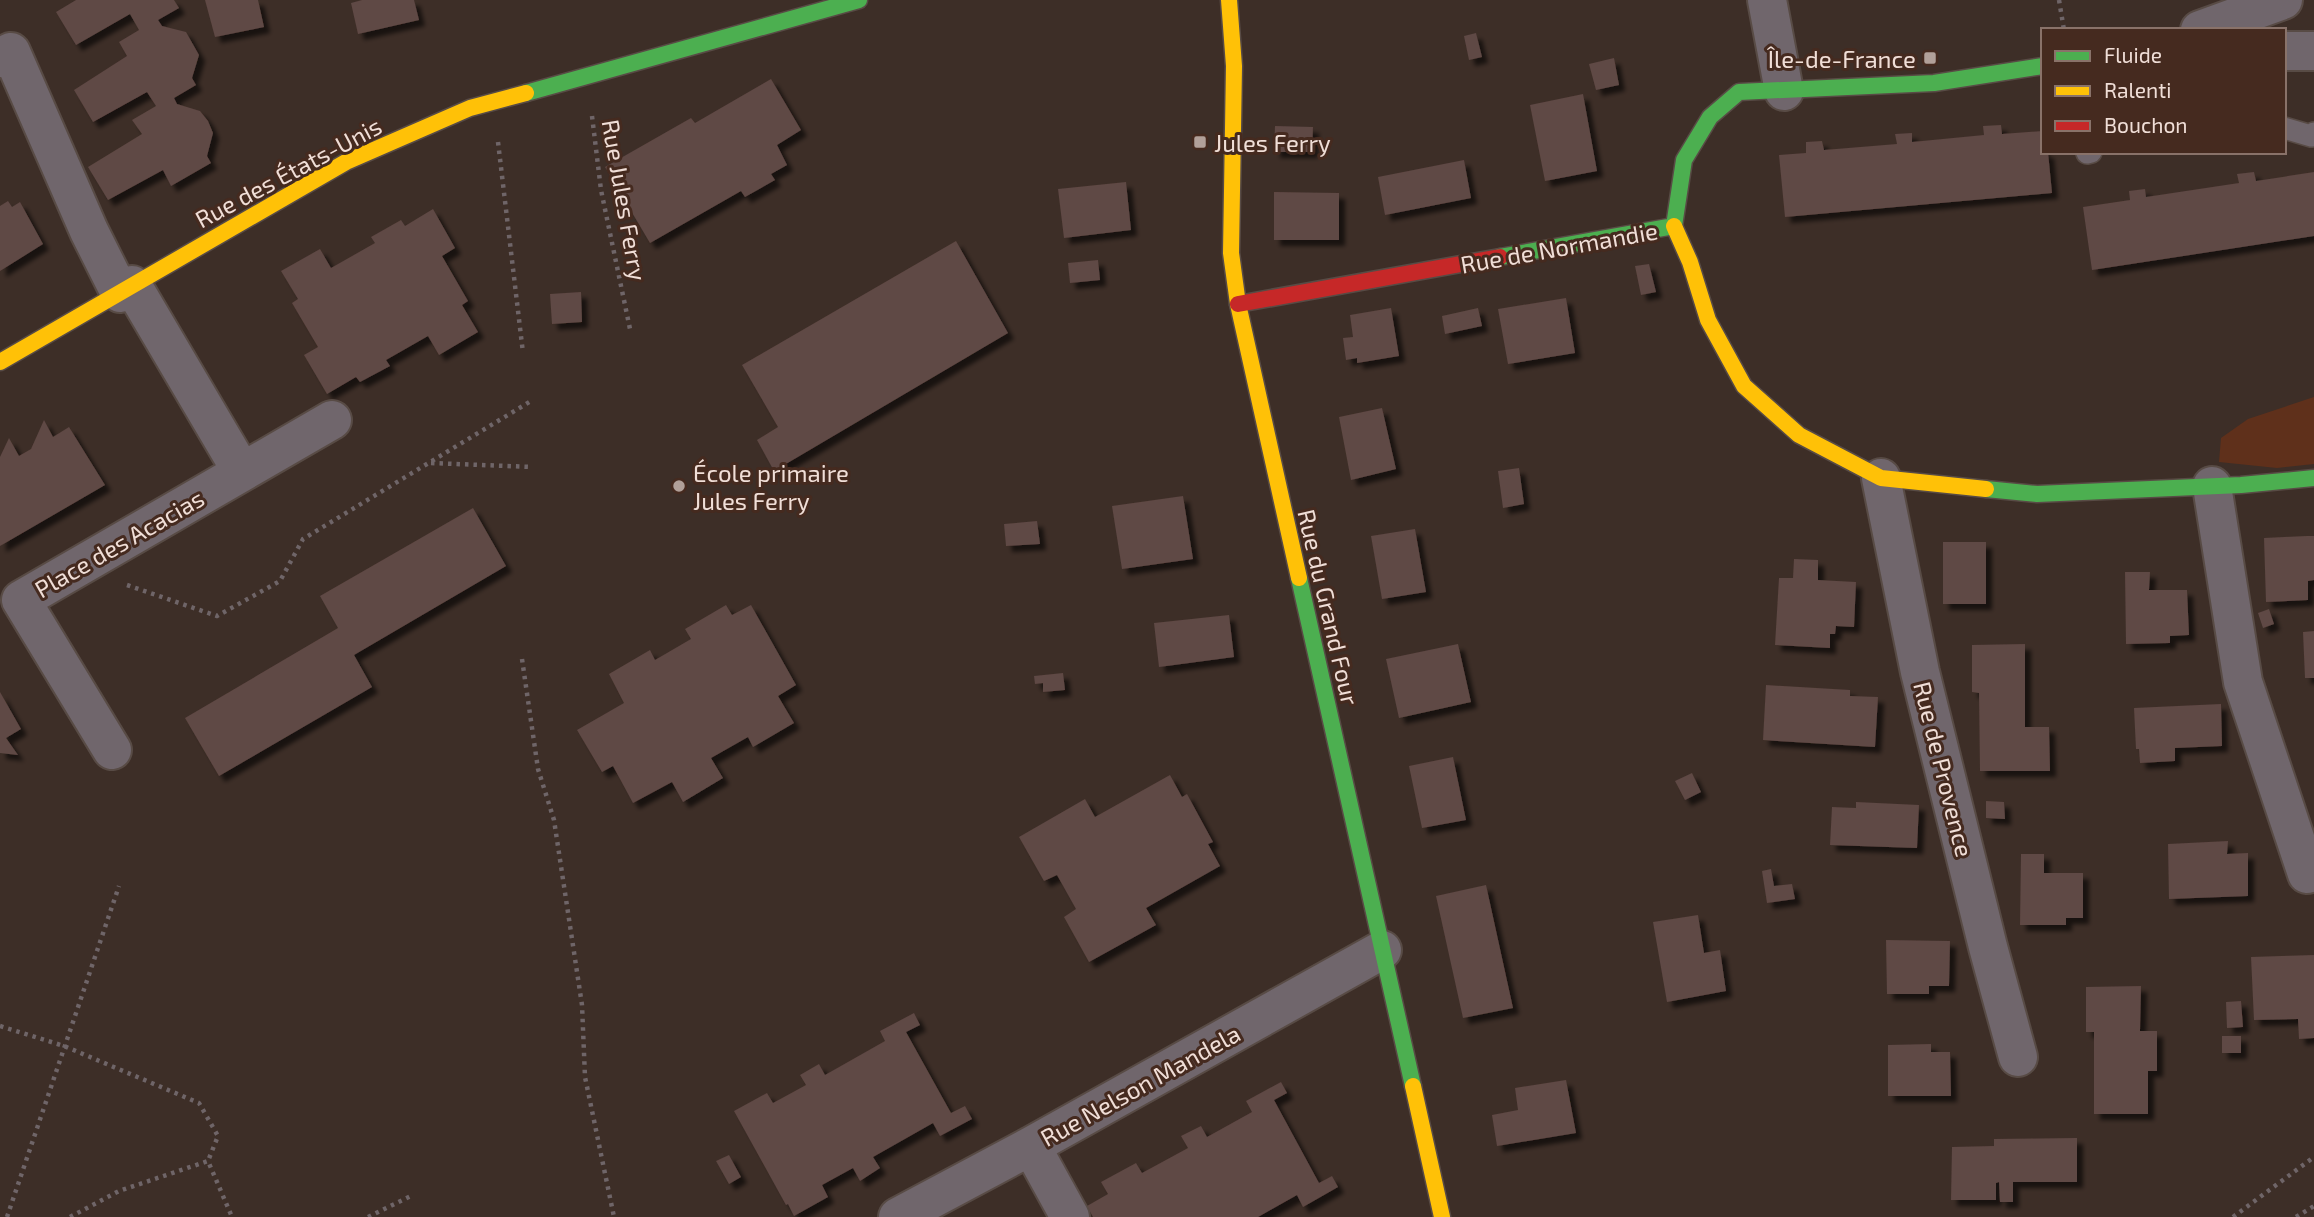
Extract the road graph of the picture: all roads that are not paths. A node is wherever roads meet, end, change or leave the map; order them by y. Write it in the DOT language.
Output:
graph roads {
  1 [pos="859,0"];
  2 [pos="1229,0"];
  3 [pos="1767,0"];
  4 [pos="2283,0"];
  5 [pos="2206,28"];
  6 [pos="2286,51"];
  7 [pos="2314,51"];
  8 [pos="0,58"];
  9 [pos="2041,66"];
  10 [pos="1784,91"];
  11 [pos="2286,129"];
  12 [pos="2314,133"];
  13 [pos="1674,226"];
  14 [pos="126,289"];
  15 [pos="1238,304"];
  16 [pos="0,362"];
  17 [pos="332,420"];
  18 [pos="242,472"];
  19 [pos="1881,478"];
  20 [pos="2314,478"];
  21 [pos="2213,486"];
  22 [pos="112,750"];
  23 [pos="2307,874"];
  24 [pos="1382,950"];
  25 [pos="2018,1057"];
  26 [pos="1031,1146"];
  27 [pos="898,1217"];
  28 [pos="1070,1217"];
  29 [pos="1442,1217"];
  1 -- 14 [label="street, Rue des États-Unis"];
  2 -- 15 [label="street, Rue du Grand Four"];
  3 -- 10 [label="street"];
  4 -- 5 [label="street"];
  6 -- 7 [label="street"];
  8 -- 14 [label="street"];
  9 -- 10 [label="street, Rue de Normandie"];
  10 -- 13 [label="street, Rue de Normandie"];
  11 -- 12 [label="lane"];
  13 -- 15 [label="street, Rue de Normandie"];
  13 -- 19 [label="street"];
  14 -- 16 [label="street, Rue des États-Unis"];
  14 -- 18 [label="street"];
  15 -- 24 [label="street, Rue du Grand Four"];
  17 -- 18 [label="street, Place des Acacias"];
  18 -- 22 [label="street, Place des Acacias"];
  19 -- 21 [label="street"];
  19 -- 25 [label="street, Rue de Provence"];
  20 -- 21 [label="street"];
  21 -- 23 [label="street"];
  24 -- 26 [label="street, Rue Nelson Mandela"];
  24 -- 29 [label="street, Rue du Grand Four"];
  26 -- 27 [label="street, Rue Nelson Mandela"];
  26 -- 28 [label="street"];
}
